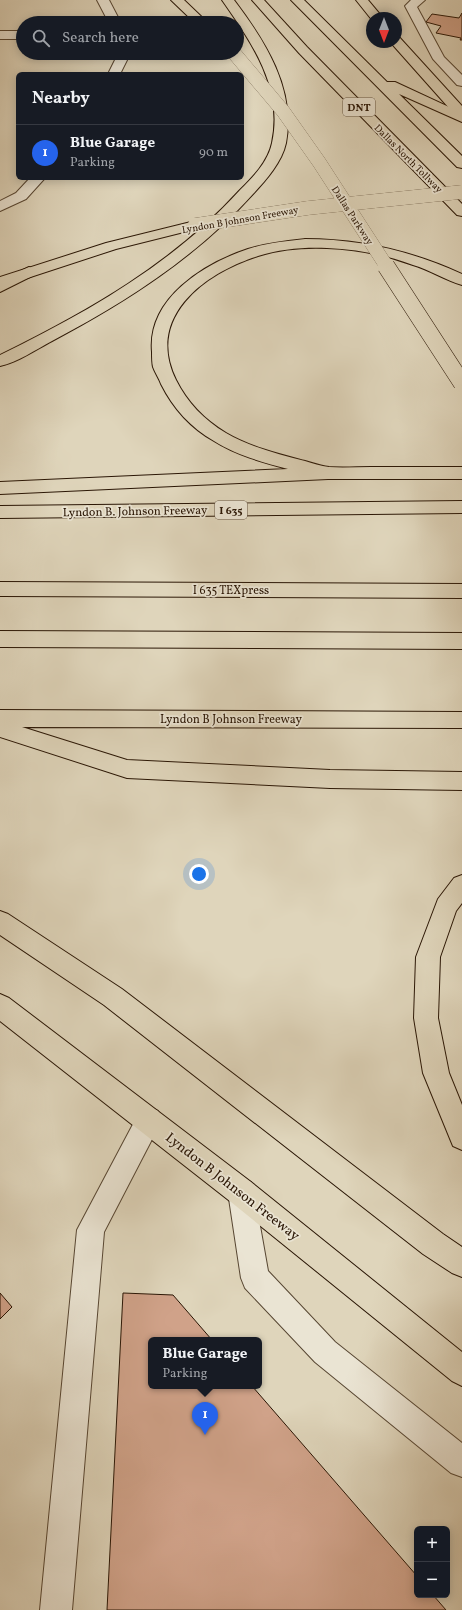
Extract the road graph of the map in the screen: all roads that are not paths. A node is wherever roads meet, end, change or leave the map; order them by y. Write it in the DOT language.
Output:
graph roads {
  1 [pos="103,0"];
  2 [pos="177,0"];
  3 [pos="228,0"];
  4 [pos="258,0"];
  5 [pos="297,0"];
  6 [pos="419,0"];
  7 [pos="364,3"];
  8 [pos="372,12"];
  9 [pos="111,16"];
  10 [pos="194,16"];
  11 [pos="239,16"];
  12 [pos="244,23"];
  13 [pos="0,35"];
  14 [pos="16,35"];
  15 [pos="402,48"];
  16 [pos="121,60"];
  17 [pos="240,60"];
  18 [pos="115,72"];
  19 [pos="376,79"];
  20 [pos="462,82"];
  21 [pos="462,114"];
  22 [pos="462,118"];
  23 [pos="462,164"];
  24 [pos="36,180"];
  25 [pos="462,192"];
  26 [pos="346,204"];
  27 [pos="0,207"];
  28 [pos="462,212"];
  29 [pos="32,271"];
  30 [pos="462,280"];
  31 [pos="0,282"];
  32 [pos="0,287"];
  33 [pos="0,361"];
  34 [pos="462,383"];
  35 [pos="328,473"];
  36 [pos="462,473"];
  37 [pos="0,488"];
  38 [pos="462,507"];
  39 [pos="0,512"];
  40 [pos="0,589"];
  41 [pos="462,591"];
  42 [pos="0,639"];
  43 [pos="462,641"];
  44 [pos="0,718"];
  45 [pos="462,720"];
  46 [pos="0,728"];
  47 [pos="462,781"];
  48 [pos="462,885"];
  49 [pos="0,922"];
  50 [pos="0,1006"];
  51 [pos="149,1120"];
  52 [pos="462,1137"];
  53 [pos="241,1192"];
  54 [pos="462,1263"];
  55 [pos="462,1371"];
  56 [pos="462,1462"];
  57 [pos="56,1610"];
  1 -- 9 [label="lane"];
  2 -- 10 [label="main road"];
  3 -- 11 [label="main road"];
  4 -- 28 [label="main road, Dallas North Tollway / DNT"];
  5 -- 19 [label="main road, DNT"];
  6 -- 20 [label="lane"];
  7 -- 8 [label="main road"];
  12 -- 33 [label="main road"];
  13 -- 14 [label="lane"];
  15 -- 21 [label="main road"];
  16 -- 18 [label="lane"];
  17 -- 26 [label="main road, Dallas Parkway, bridge"];
  19 -- 22 [label="main road"];
  19 -- 23 [label="main road, DNT"];
  24 -- 27 [label="lane"];
  25 -- 26 [label="main road, Lyndon B Johnson Freeway, bridge"];
  26 -- 29 [label="main road, Lyndon B Johnson Freeway, bridge"];
  26 -- 34 [label="main road, Dallas Parkway, bridge"];
  29 -- 31 [label="main road, Lyndon B Johnson Freeway"];
  29 -- 32 [label="main road"];
  30 -- 35 [label="main road"];
  35 -- 36 [label="main road"];
  35 -- 37 [label="main road"];
  38 -- 39 [label="main road, Lyndon B. Johnson Freeway / I 635"];
  40 -- 41 [label="main road, I 635 TEXpress"];
  42 -- 43 [label="main road"];
  44 -- 45 [label="main road, Lyndon B Johnson Freeway"];
  46 -- 47 [label="main road"];
  48 -- 52 [label="main road"];
  49 -- 54 [label="main road"];
  50 -- 51 [label="main road, Lyndon B Johnson Freeway"];
  51 -- 53 [label="main road, Lyndon B Johnson Freeway"];
  51 -- 57 [label="lane"];
  53 -- 55 [label="main road, Lyndon B Johnson Freeway"];
  53 -- 56 [label="lane"];
}
